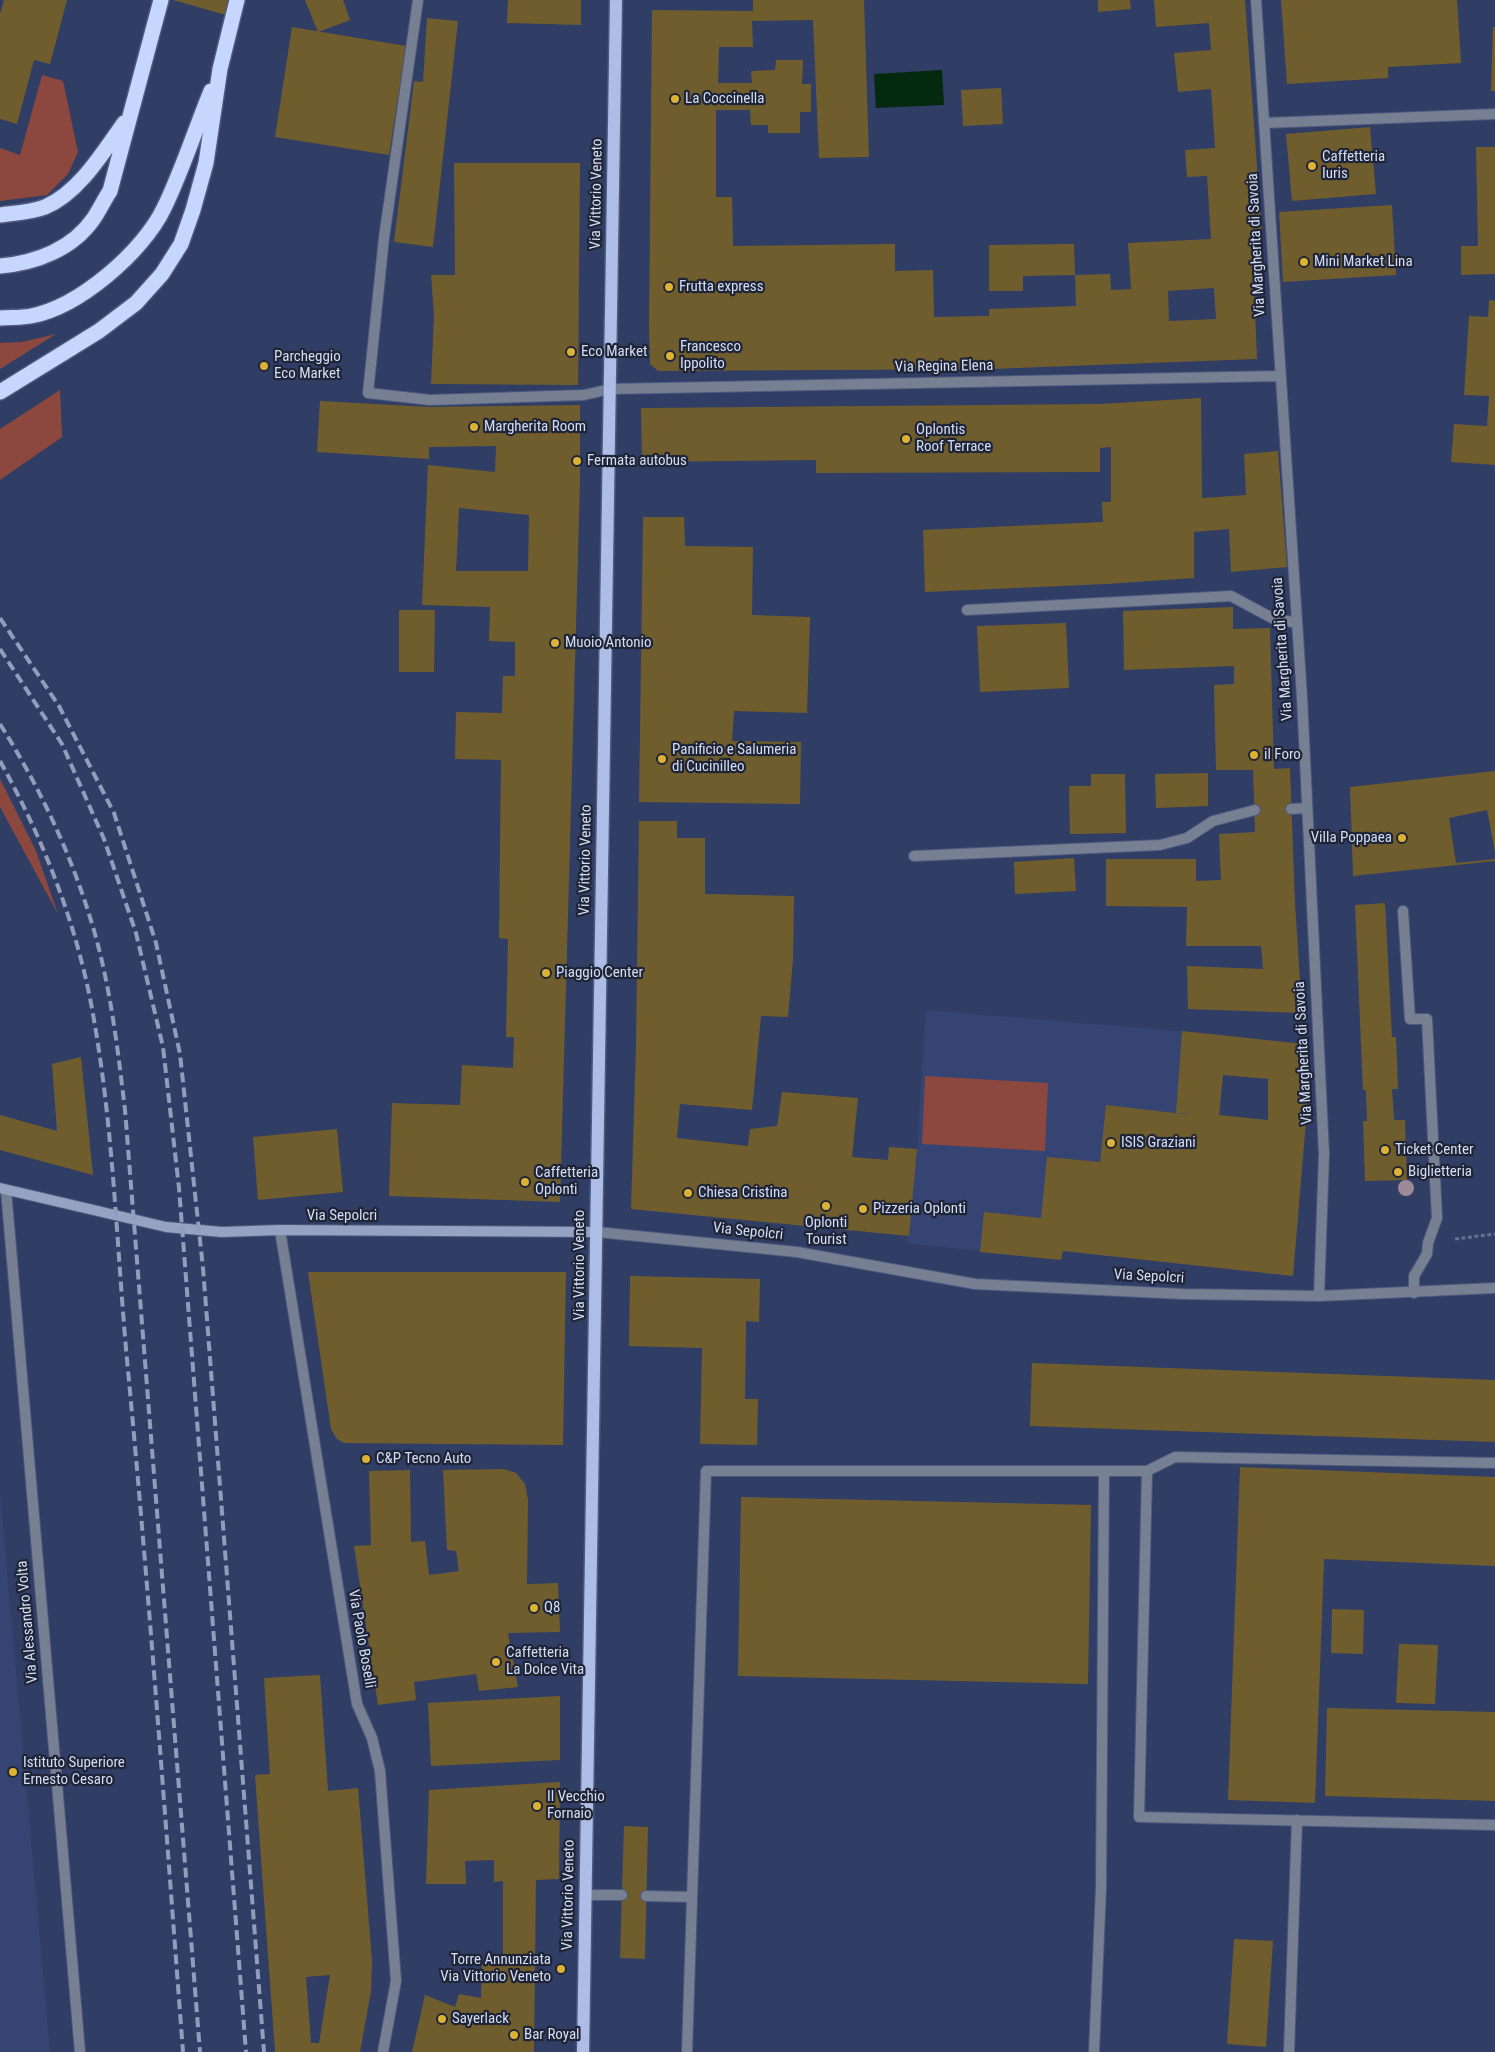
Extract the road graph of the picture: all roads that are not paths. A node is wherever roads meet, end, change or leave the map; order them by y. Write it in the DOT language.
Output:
graph roads {
  1 [pos="161,0"];
  2 [pos="238,0"];
  3 [pos="418,0"];
  4 [pos="616,0"];
  5 [pos="1256,0"];
  6 [pos="220,69"];
  7 [pos="1495,114"];
  8 [pos="129,116"];
  9 [pos="1265,123"];
  10 [pos="0,215"];
  11 [pos="0,266"];
  12 [pos="0,318"];
  13 [pos="1280,376"];
  14 [pos="610,389"];
  15 [pos="0,392"];
  16 [pos="967,610"];
  17 [pos="1297,623"];
  18 [pos="1291,808"];
  19 [pos="1307,808"];
  20 [pos="1255,810"];
  21 [pos="914,856"];
  22 [pos="1403,911"];
  23 [pos="3,1189"];
  24 [pos="280,1230"];
  25 [pos="596,1232"];
  26 [pos="1495,1288"];
  27 [pos="1414,1292"];
  28 [pos="1320,1296"];
  29 [pos="1495,1463"];
  30 [pos="1104,1471"];
  31 [pos="1147,1472"];
  32 [pos="1297,1820"];
  33 [pos="1495,1825"];
  34 [pos="585,1895"];
  35 [pos="622,1895"];
  36 [pos="646,1896"];
  37 [pos="692,1896"];
  38 [pos="80,2052"];
  39 [pos="383,2052"];
  40 [pos="583,2052"];
  41 [pos="687,2052"];
  42 [pos="1094,2052"];
  43 [pos="1288,2052"];
  1 -- 8 [label="highway"];
  2 -- 6 [label="highway"];
  3 -- 14 [label="street"];
  4 -- 14 [label="main road, Via Vittorio Veneto"];
  5 -- 9 [label="street, Via Margherita di Savoia"];
  6 -- 12 [label="highway"];
  6 -- 15 [label="highway"];
  7 -- 9 [label="street"];
  8 -- 10 [label="highway"];
  8 -- 11 [label="highway"];
  9 -- 13 [label="street, Via Margherita di Savoia"];
  13 -- 14 [label="street, Via Regina Elena"];
  13 -- 17 [label="street, Via Margherita di Savoia"];
  14 -- 25 [label="main road, Via Vittorio Veneto"];
  16 -- 17 [label="street"];
  17 -- 19 [label="street, Via Margherita di Savoia"];
  18 -- 19 [label="street"];
  19 -- 28 [label="street, Via Margherita di Savoia"];
  20 -- 21 [label="street"];
  22 -- 27 [label="street"];
  23 -- 24 [label="street, Via Sepolcri"];
  23 -- 38 [label="street, Via Alessandro Volta"];
  24 -- 25 [label="street, Via Sepolcri"];
  24 -- 39 [label="street, Via Paolo Boselli"];
  25 -- 28 [label="street, Via Sepolcri"];
  25 -- 34 [label="main road, Via Vittorio Veneto"];
  26 -- 27 [label="street, Via Sepolcri"];
  27 -- 28 [label="street, Via Sepolcri"];
  29 -- 31 [label="street"];
  30 -- 31 [label="street"];
  30 -- 37 [label="street"];
  30 -- 42 [label="street"];
  31 -- 32 [label="street"];
  32 -- 33 [label="street"];
  32 -- 43 [label="street"];
  34 -- 35 [label="street"];
  34 -- 40 [label="main road, Via Vittorio Veneto"];
  36 -- 37 [label="street"];
  37 -- 41 [label="street"];
}
